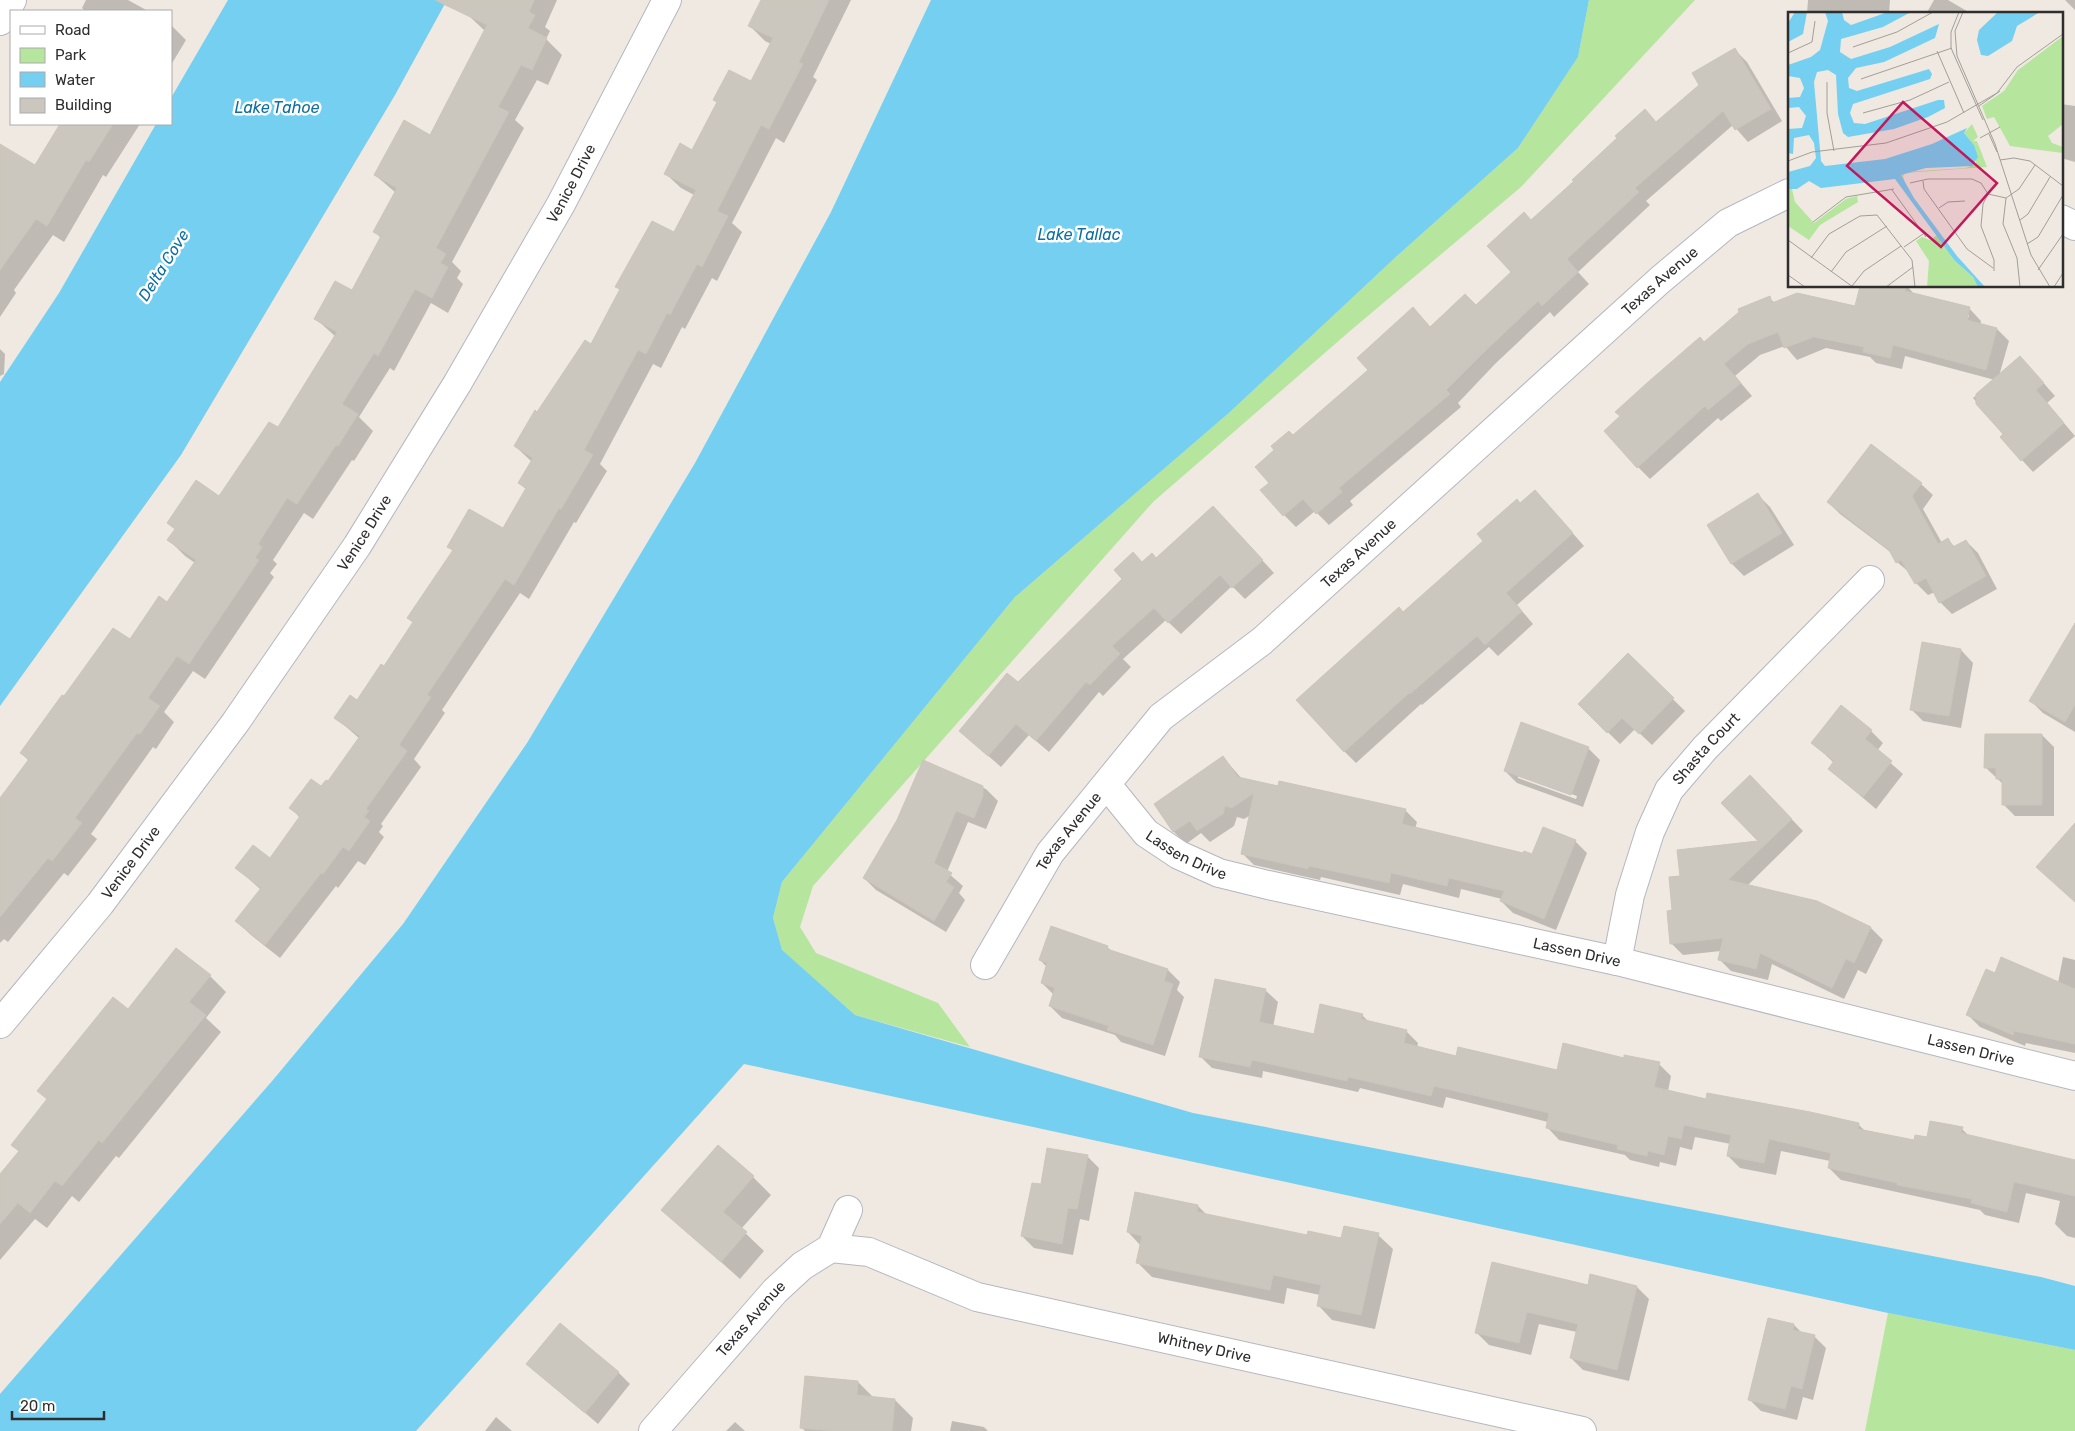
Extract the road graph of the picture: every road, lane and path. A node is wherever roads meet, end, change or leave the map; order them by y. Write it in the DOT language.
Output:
graph roads {
  1 [pos="12,0"];
  2 [pos="667,0"];
  3 [pos="0,21"];
  4 [pos="1788,193"];
  5 [pos="2062,220"];
  6 [pos="2075,226"];
  7 [pos="1870,580"];
  8 [pos="1107,785"];
  9 [pos="1617,961"];
  10 [pos="985,964"];
  11 [pos="0,1024"];
  12 [pos="2075,1076"];
  13 [pos="848,1210"];
  14 [pos="831,1248"];
  15 [pos="653,1431"];
  16 [pos="1582,1431"];
  1 -- 3 [label="street"];
  2 -- 11 [label="street, Venice Drive"];
  4 -- 8 [label="street, Texas Avenue"];
  5 -- 6 [label="street"];
  7 -- 9 [label="street, Shasta Court"];
  8 -- 9 [label="street, Lassen Drive"];
  8 -- 10 [label="street, Texas Avenue"];
  9 -- 12 [label="street, Lassen Drive"];
  13 -- 14 [label="street"];
  14 -- 15 [label="street, Texas Avenue"];
  14 -- 16 [label="street, Whitney Drive"];
}
